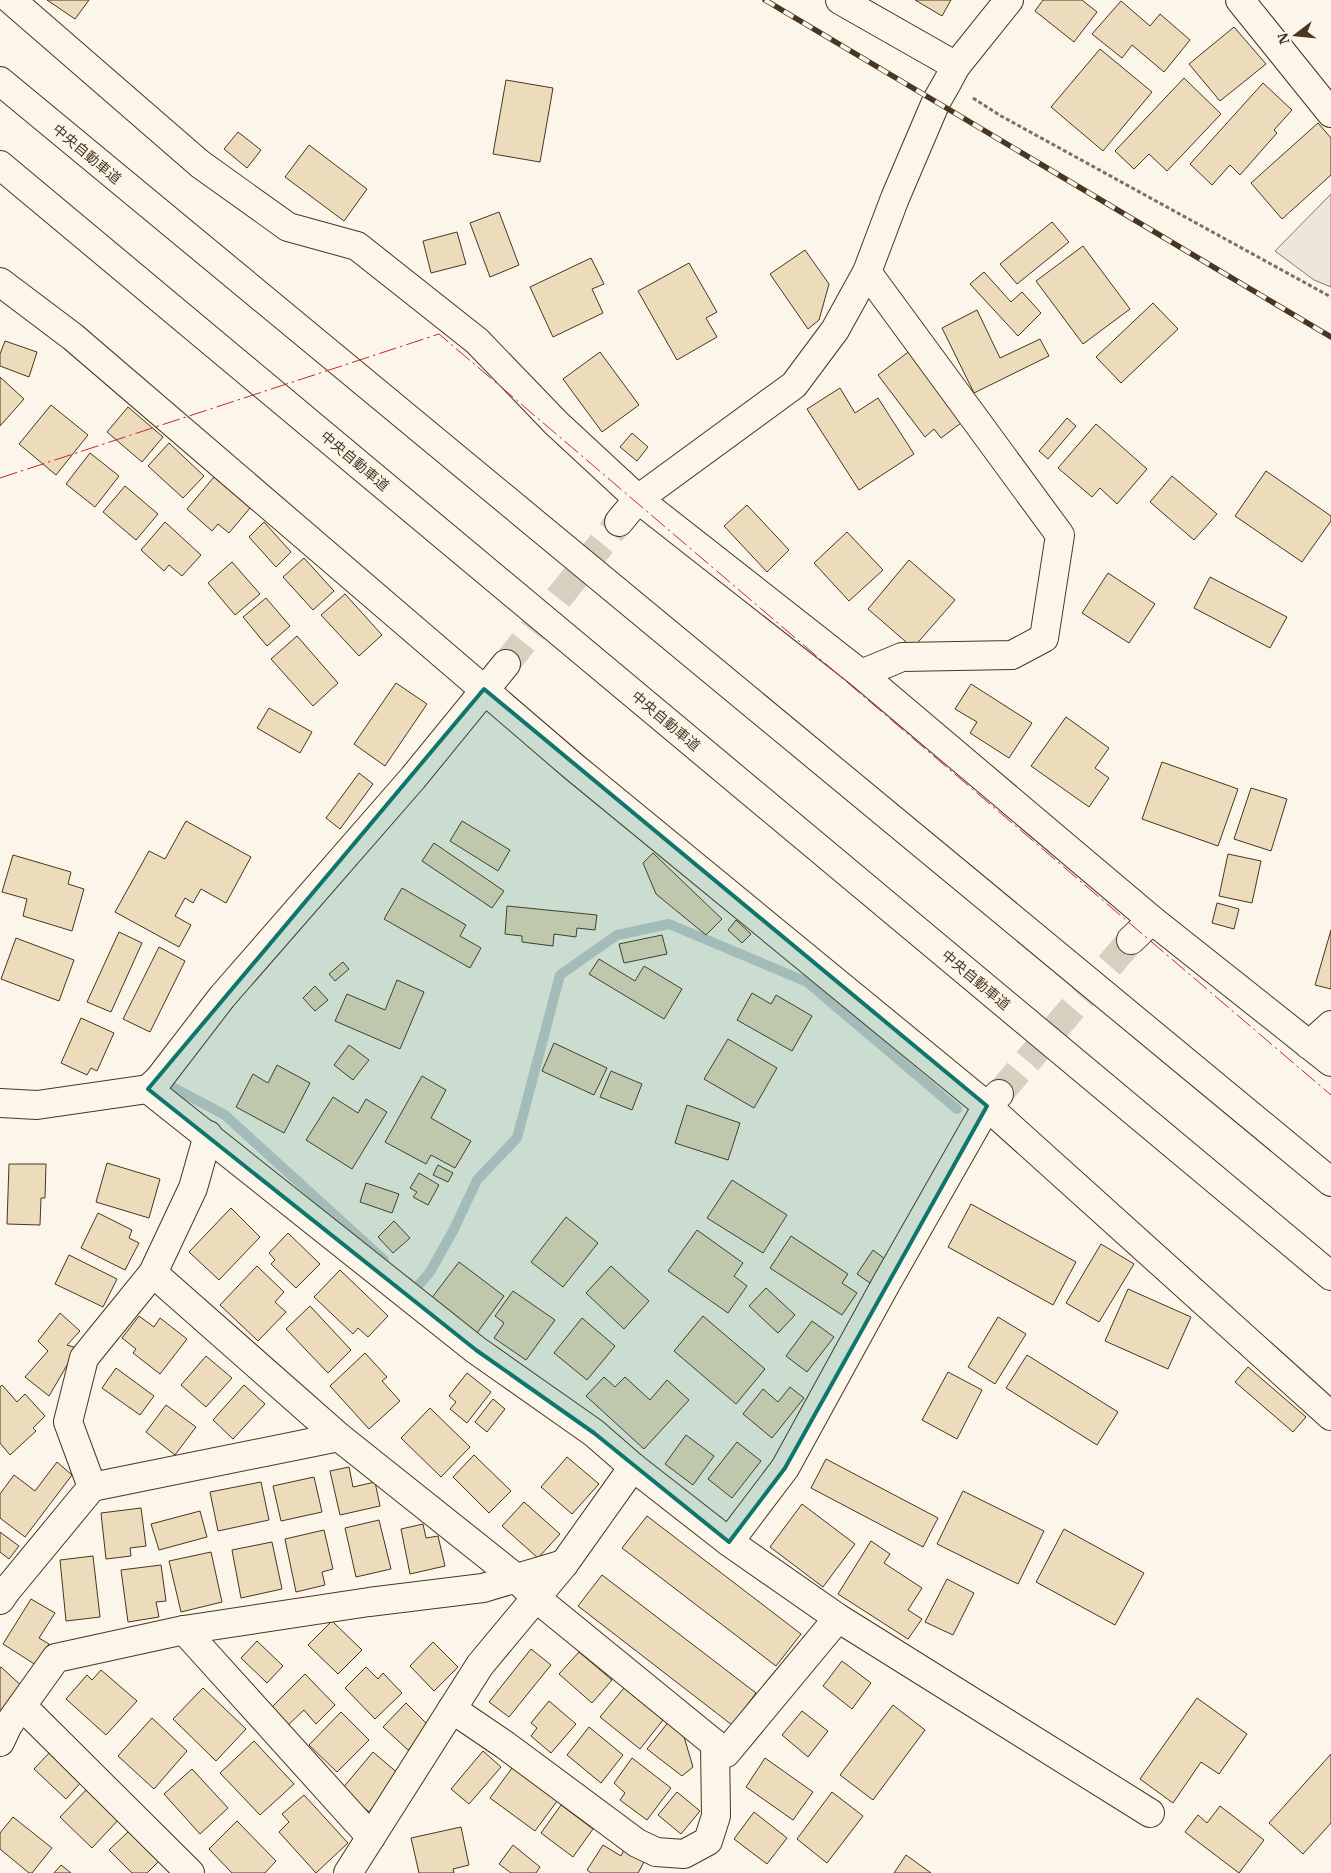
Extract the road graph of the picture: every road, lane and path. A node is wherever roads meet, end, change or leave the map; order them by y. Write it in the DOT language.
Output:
graph roads {
  1 [pos="10,0"];
  2 [pos="840,0"];
  3 [pos="1009,0"];
  4 [pos="1240,0"];
  5 [pos="952,73"];
  6 [pos="0,81"];
  7 [pos="1331,113"];
  8 [pos="0,165"];
  9 [pos="867,272"];
  10 [pos="0,282"];
  11 [pos="1331,297"];
  12 [pos="638,499"];
  13 [pos="618,522"];
  14 [pos="506,664"];
  15 [pos="861,674"];
  16 [pos="484,689"];
  17 [pos="1152,920"];
  18 [pos="1131,940"];
  19 [pos="1331,1025"];
  20 [pos="1309,1045"];
  21 [pos="1331,1062"];
  22 [pos="148,1089"];
  23 [pos="994,1100"];
  24 [pos="0,1103"];
  25 [pos="208,1135"];
  26 [pos="1331,1182"];
  27 [pos="153,1273"];
  28 [pos="1331,1276"];
  29 [pos="1331,1416"];
  30 [pos="339,1437"];
  31 [pos="633,1467"];
  32 [pos="92,1487"];
  33 [pos="729,1542"];
  34 [pos="564,1564"];
  35 [pos="516,1578"];
  36 [pos="536,1598"];
  37 [pos="0,1600"];
  38 [pos="838,1618"];
  39 [pos="184,1630"];
  40 [pos="22,1706"];
  41 [pos="452,1709"];
  42 [pos="0,1742"];
  43 [pos="715,1744"];
  44 [pos="1150,1813"];
  45 [pos="370,1837"];
  46 [pos="190,1873"];
  47 [pos="348,1873"];
  1 -- 12 [label="main road"];
  2 -- 5 [label="main road"];
  3 -- 5 [label="main road"];
  4 -- 7 [label="main road"];
  5 -- 9 [label="main road"];
  5 -- 11 [label="path"];
  6 -- 26 [label="main road, 中央自動車道"];
  8 -- 28 [label="main road, 中央自動車道"];
  9 -- 12 [label="main road"];
  9 -- 15 [label="main road"];
  10 -- 16 [label="main road"];
  12 -- 13 [label="main road"];
  12 -- 15 [label="main road"];
  14 -- 16 [label="main road"];
  15 -- 17 [label="main road"];
  16 -- 22 [label="main road"];
  16 -- 23 [label="main road"];
  17 -- 18 [label="main road"];
  17 -- 20 [label="main road"];
  19 -- 20 [label="main road"];
  20 -- 21 [label="main road"];
  22 -- 24 [label="main road"];
  22 -- 25 [label="main road"];
  23 -- 29 [label="main road"];
  23 -- 33 [label="main road"];
  25 -- 27 [label="main road"];
  25 -- 31 [label="main road"];
  27 -- 30 [label="main road"];
  27 -- 32 [label="main road"];
  30 -- 32 [label="main road"];
  30 -- 35 [label="main road"];
  31 -- 33 [label="main road"];
  31 -- 34 [label="main road"];
  32 -- 37 [label="main road"];
  33 -- 38 [label="main road"];
  34 -- 35 [label="main road"];
  34 -- 36 [label="main road"];
  35 -- 36 [label="main road"];
  35 -- 39 [label="main road"];
  36 -- 41 [label="main road"];
  36 -- 43 [label="main road"];
  38 -- 43 [label="main road"];
  38 -- 44 [label="main road"];
  39 -- 40 [label="main road"];
  39 -- 45 [label="main road"];
  40 -- 42 [label="main road"];
  40 -- 46 [label="main road"];
  41 -- 43 [label="main road"];
  41 -- 45 [label="main road"];
  45 -- 47 [label="main road"];
}
